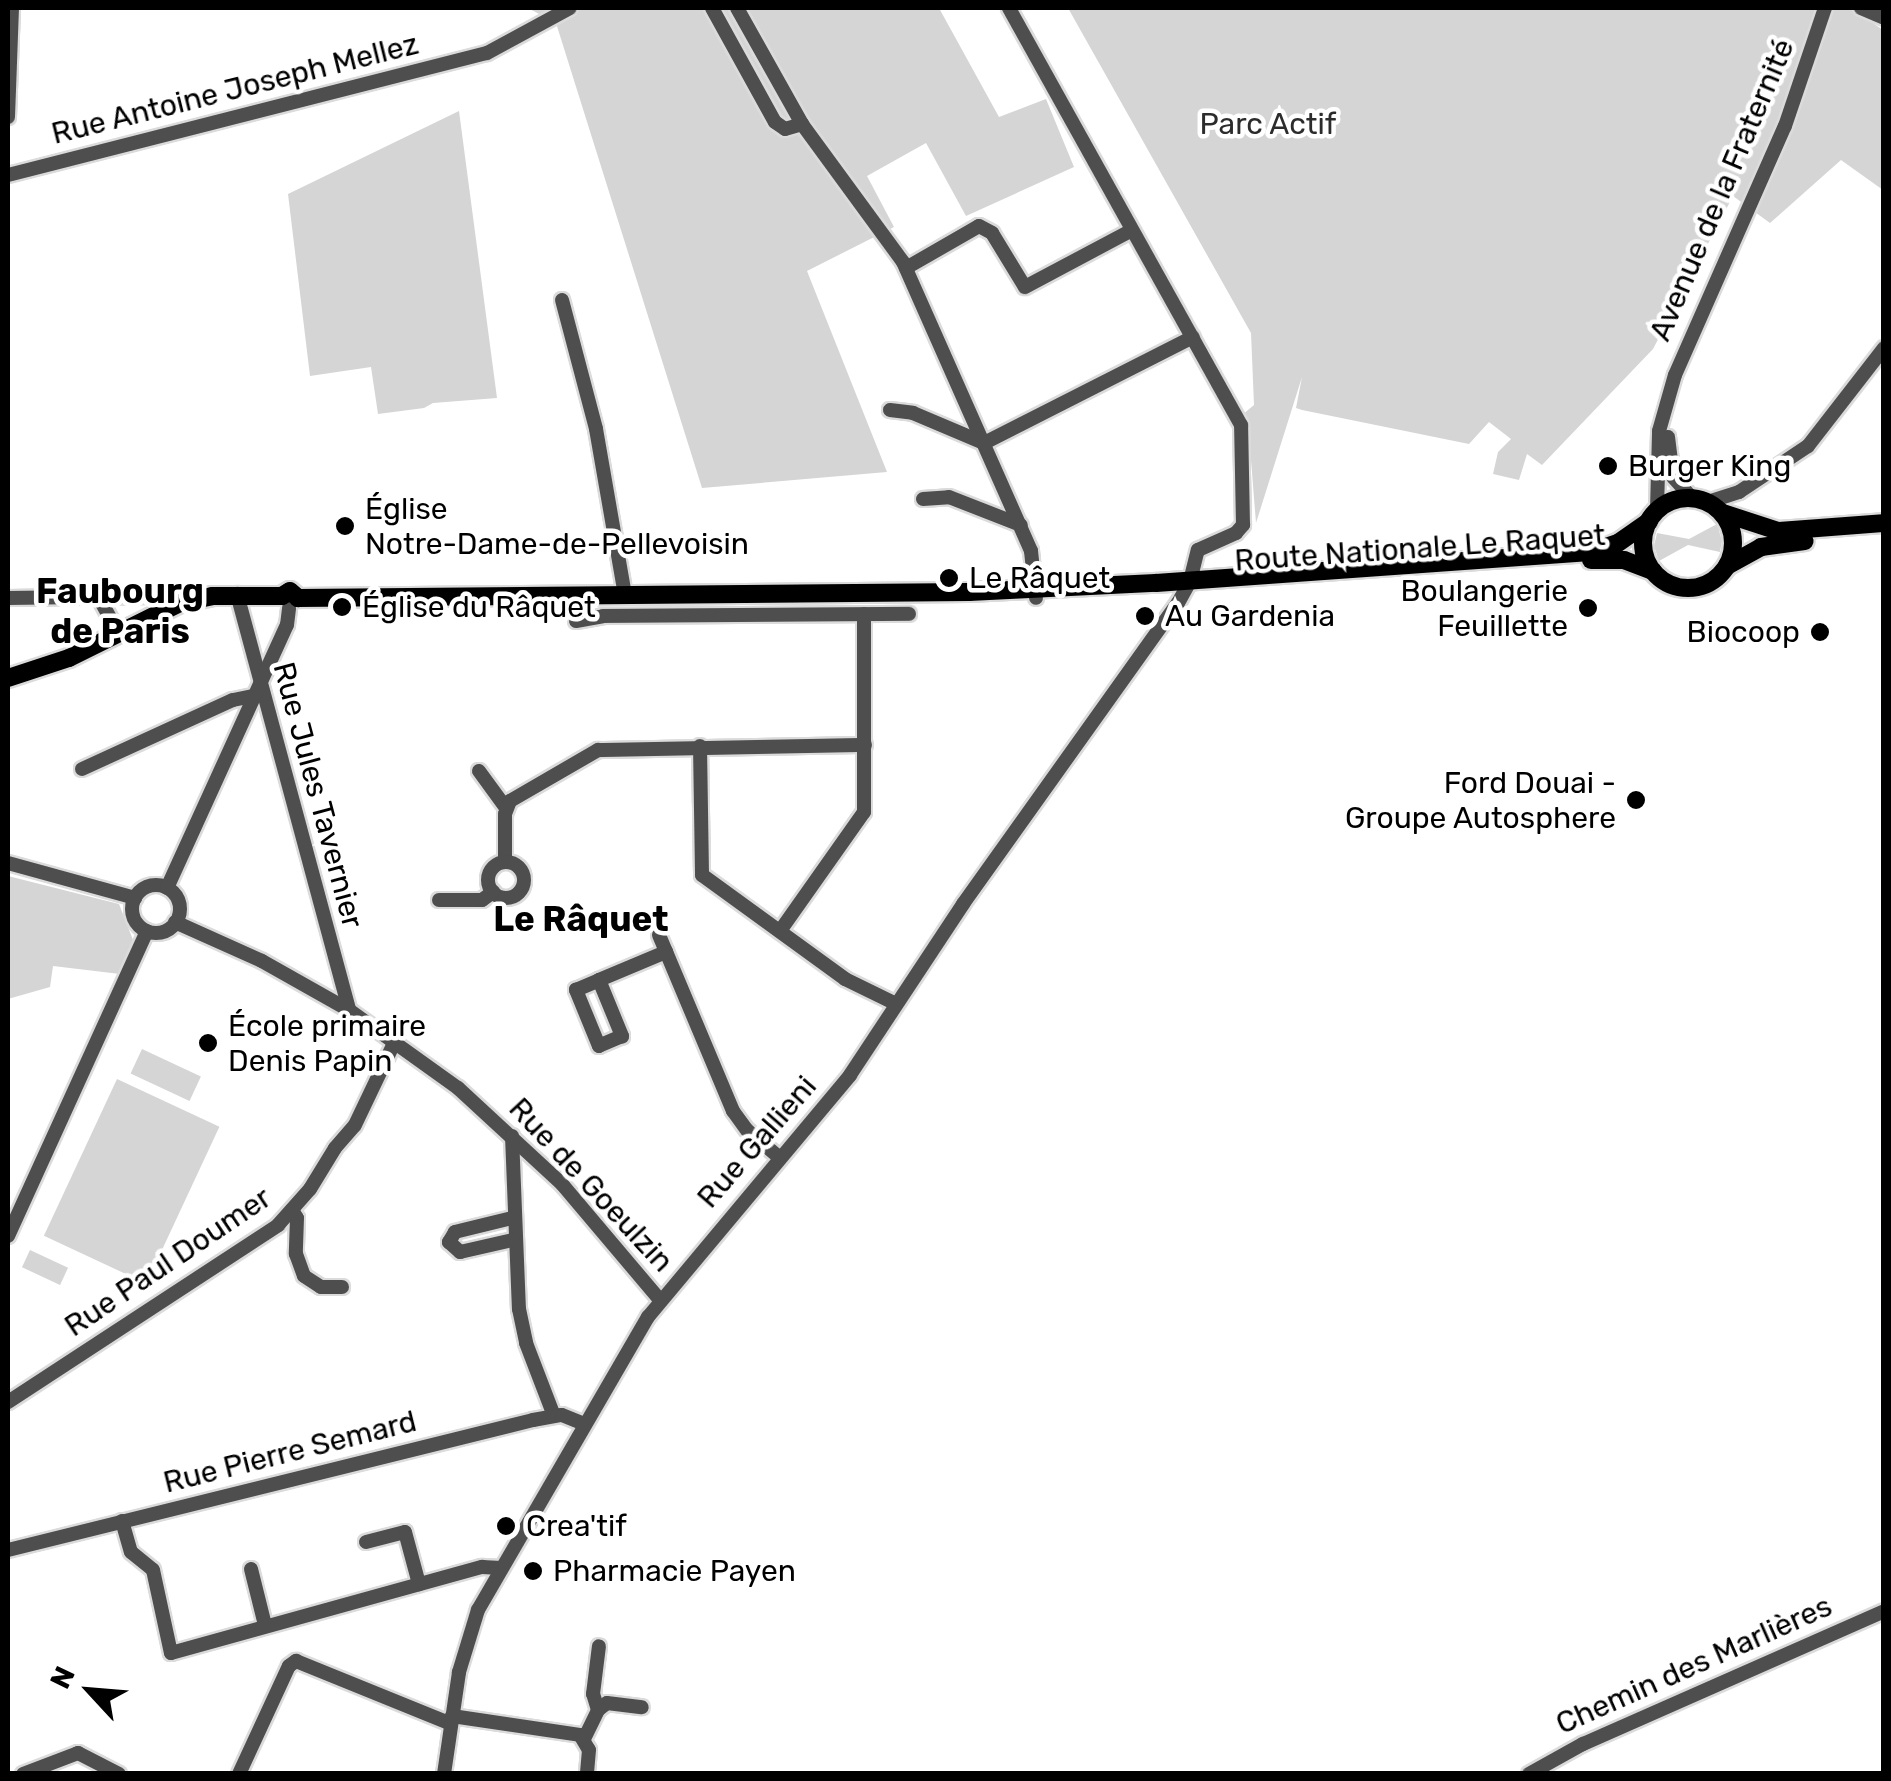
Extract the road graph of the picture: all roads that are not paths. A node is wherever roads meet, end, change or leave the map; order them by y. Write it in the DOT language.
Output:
graph roads {
  1 [pos="12,8"];
  2 [pos="570,8"];
  3 [pos="712,8"];
  4 [pos="736,8"];
  5 [pos="1009,8"];
  6 [pos="1826,8"];
  7 [pos="1862,8"];
  8 [pos="1884,18"];
  9 [pos="8,117"];
  10 [pos="802,124"];
  11 [pos="8,175"];
  12 [pos="1132,230"];
  13 [pos="906,268"];
  14 [pos="562,300"];
  15 [pos="1192,337"];
  16 [pos="1884,348"];
  17 [pos="1670,394"];
  18 [pos="890,410"];
  19 [pos="984,444"];
  20 [pos="923,499"];
  21 [pos="1707,504"];
  22 [pos="1653,516"];
  23 [pos="1884,523"];
  24 [pos="1021,525"];
  25 [pos="1884,534"];
  26 [pos="1726,566"];
  27 [pos="1653,571"];
  28 [pos="1188,589"];
  29 [pos="1036,592"];
  30 [pos="236,594"];
  31 [pos="625,595"];
  32 [pos="98,596"];
  33 [pos="153,596"];
  34 [pos="8,598"];
  35 [pos="290,601"];
  36 [pos="864,614"];
  37 [pos="909,614"];
  38 [pos="576,621"];
  39 [pos="119,634"];
  40 [pos="8,678"];
  41 [pos="257,690"];
  42 [pos="865,745"];
  43 [pos="700,746"];
  44 [pos="82,770"];
  45 [pos="479,771"];
  46 [pos="506,808"];
  47 [pos="505,862"];
  48 [pos="8,863"];
  49 [pos="167,888"];
  50 [pos="493,892"];
  51 [pos="134,898"];
  52 [pos="438,900"];
  53 [pos="175,922"];
  54 [pos="147,930"];
  55 [pos="780,931"];
  56 [pos="659,935"];
  57 [pos="666,952"];
  58 [pos="599,980"];
  59 [pos="896,1004"];
  60 [pos="349,1010"];
  61 [pos="395,1041"];
  62 [pos="512,1136"];
  63 [pos="780,1158"];
  64 [pos="292,1210"];
  65 [pos="512,1218"];
  66 [pos="8,1236"];
  67 [pos="513,1240"];
  68 [pos="342,1287"];
  69 [pos="660,1300"];
  70 [pos="8,1402"];
  71 [pos="554,1416"];
  72 [pos="584,1424"];
  73 [pos="122,1522"];
  74 [pos="366,1542"];
  75 [pos="8,1550"];
  76 [pos="500,1568"];
  77 [pos="251,1569"];
  78 [pos="419,1584"];
  79 [pos="1884,1611"];
  80 [pos="265,1626"];
  81 [pos="600,1646"];
  82 [pos="642,1708"];
  83 [pos="598,1710"];
  84 [pos="452,1720"];
  85 [pos="584,1739"];
  86 [pos="110,1772"];
  87 [pos="23,1774"];
  88 [pos="239,1774"];
  89 [pos="444,1774"];
  90 [pos="587,1774"];
  91 [pos="1529,1774"];
  1 -- 9 [label="street"];
  2 -- 11 [label="street, Rue Antoine Joseph Mellez"];
  3 -- 10 [label="street"];
  4 -- 10 [label="street"];
  5 -- 12 [label="street"];
  6 -- 17 [label="street, Avenue de la Fraternité"];
  7 -- 8 [label="street"];
  10 -- 13 [label="street"];
  12 -- 13 [label="street"];
  12 -- 15 [label="street"];
  13 -- 19 [label="street"];
  14 -- 31 [label="street"];
  15 -- 19 [label="street"];
  15 -- 28 [label="street, Rue Gallieni"];
  16 -- 21 [label="street"];
  17 -- 21 [label="street, Avenue de la Fraternité"];
  17 -- 22 [label="street, Avenue de la Fraternité"];
  18 -- 19 [label="street"];
  19 -- 24 [label="street"];
  20 -- 24 [label="street"];
  21 -- 22 [label="main road"];
  21 -- 23 [label="main road"];
  21 -- 26 [label="main road"];
  22 -- 27 [label="main road"];
  22 -- 28 [label="main road, Route Nationale Le Raquet"];
  24 -- 29 [label="street"];
  25 -- 26 [label="main road"];
  26 -- 27 [label="main road"];
  27 -- 28 [label="main road, Route Nationale Le Raquet"];
  28 -- 29 [label="main road"];
  28 -- 59 [label="street, Rue Gallieni"];
  29 -- 31 [label="main road"];
  30 -- 35 [label="main road"];
  30 -- 39 [label="main road"];
  30 -- 41 [label="street, Rue Jules Tavernier"];
  31 -- 35 [label="main road"];
  32 -- 33 [label="street"];
  32 -- 34 [label="street"];
  32 -- 39 [label="street"];
  35 -- 41 [label="street"];
  36 -- 37 [label="street"];
  36 -- 38 [label="street"];
  36 -- 42 [label="street"];
  39 -- 40 [label="main road"];
  41 -- 44 [label="street"];
  41 -- 49 [label="street"];
  41 -- 60 [label="street, Rue Jules Tavernier"];
  42 -- 43 [label="street"];
  42 -- 55 [label="street"];
  43 -- 46 [label="street"];
  43 -- 55 [label="street"];
  45 -- 46 [label="street"];
  46 -- 47 [label="street"];
  47 -- 50 [label="street"];
  47 -- 50 [label="street"];
  48 -- 51 [label="street"];
  49 -- 51 [label="street"];
  49 -- 53 [label="street"];
  50 -- 52 [label="street"];
  51 -- 54 [label="street"];
  53 -- 54 [label="street"];
  53 -- 60 [label="street, Rue de Goeulzin"];
  54 -- 66 [label="street"];
  55 -- 59 [label="street"];
  56 -- 57 [label="street"];
  57 -- 58 [label="street"];
  57 -- 63 [label="street"];
  59 -- 63 [label="street, Rue Gallieni"];
  60 -- 61 [label="street, Rue de Goeulzin"];
  61 -- 62 [label="street, Rue de Goeulzin"];
  61 -- 64 [label="street, Rue Paul Doumer"];
  62 -- 65 [label="street"];
  62 -- 69 [label="street, Rue de Goeulzin"];
  63 -- 69 [label="street, Rue Gallieni"];
  64 -- 68 [label="street"];
  64 -- 70 [label="street, Rue Paul Doumer"];
  65 -- 67 [label="street"];
  65 -- 67 [label="street"];
  67 -- 71 [label="street"];
  69 -- 72 [label="street, Rue Gallieni"];
  71 -- 72 [label="street, Rue Pierre Semard"];
  71 -- 73 [label="street, Rue Pierre Semard"];
  72 -- 76 [label="street, Rue Gallieni"];
  73 -- 75 [label="street, Rue Pierre Semard"];
  73 -- 80 [label="street"];
  74 -- 78 [label="street"];
  76 -- 78 [label="street"];
  76 -- 84 [label="street, Rue Gallieni"];
  77 -- 80 [label="street"];
  78 -- 80 [label="street"];
  79 -- 91 [label="street, Chemin des Marlières"];
  81 -- 83 [label="street"];
  82 -- 83 [label="street"];
  83 -- 85 [label="street"];
  84 -- 85 [label="street"];
  84 -- 88 [label="street"];
  84 -- 89 [label="street, Rue Gallieni"];
  85 -- 90 [label="street"];
  86 -- 87 [label="street"];
}
